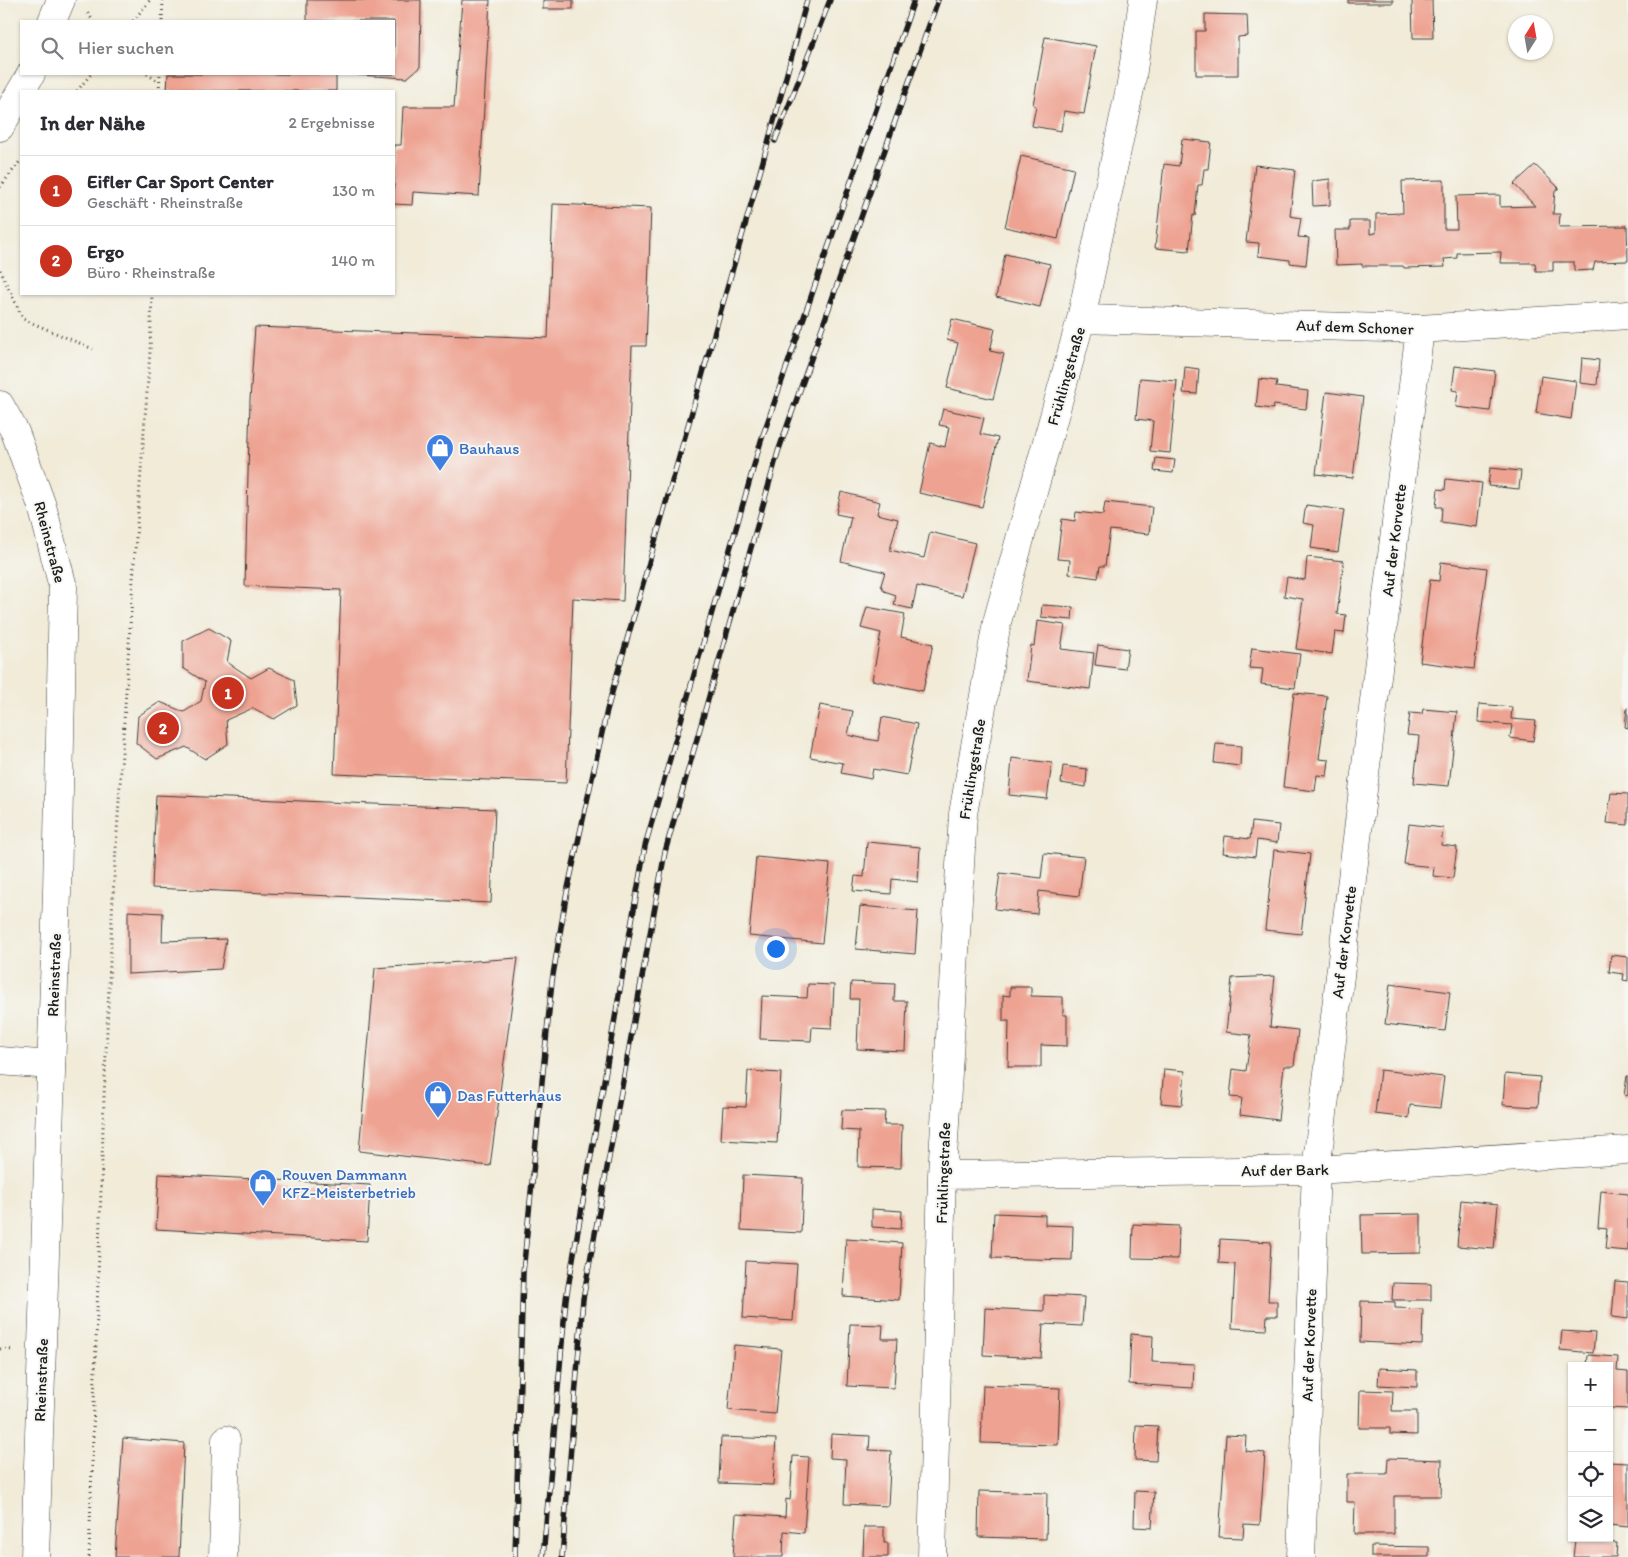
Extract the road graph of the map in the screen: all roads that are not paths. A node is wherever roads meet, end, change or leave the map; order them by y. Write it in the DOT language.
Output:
graph roads {
  1 [pos="61,0"];
  2 [pos="1142,0"];
  3 [pos="52,20"];
  4 [pos="30,75"];
  5 [pos="22,90"];
  6 [pos="20,93"];
  7 [pos="0,127"];
  8 [pos="1628,315"];
  9 [pos="1081,319"];
  10 [pos="1420,329"];
  11 [pos="0,405"];
  12 [pos="0,1062"];
  13 [pos="51,1065"];
  14 [pos="1628,1150"];
  15 [pos="1316,1170"];
  16 [pos="942,1175"];
  17 [pos="226,1440"];
  18 [pos="35,1557"];
  19 [pos="223,1557"];
  20 [pos="932,1557"];
  21 [pos="1301,1557"];
  1 -- 3 [label="street"];
  2 -- 9 [label="street, Frühlingstraße"];
  4 -- 5 [label="street"];
  6 -- 7 [label="street"];
  8 -- 10 [label="street, Auf dem Schoner"];
  9 -- 10 [label="street, Auf dem Schoner"];
  9 -- 16 [label="street, Frühlingstraße"];
  10 -- 15 [label="street, Auf der Korvette"];
  11 -- 13 [label="street, Rheinstraße"];
  12 -- 13 [label="street"];
  13 -- 18 [label="street, Rheinstraße"];
  14 -- 15 [label="street, Auf der Bark"];
  15 -- 16 [label="street, Auf der Bark"];
  15 -- 21 [label="street, Auf der Korvette"];
  16 -- 20 [label="street, Frühlingstraße"];
  17 -- 19 [label="street"];
}
